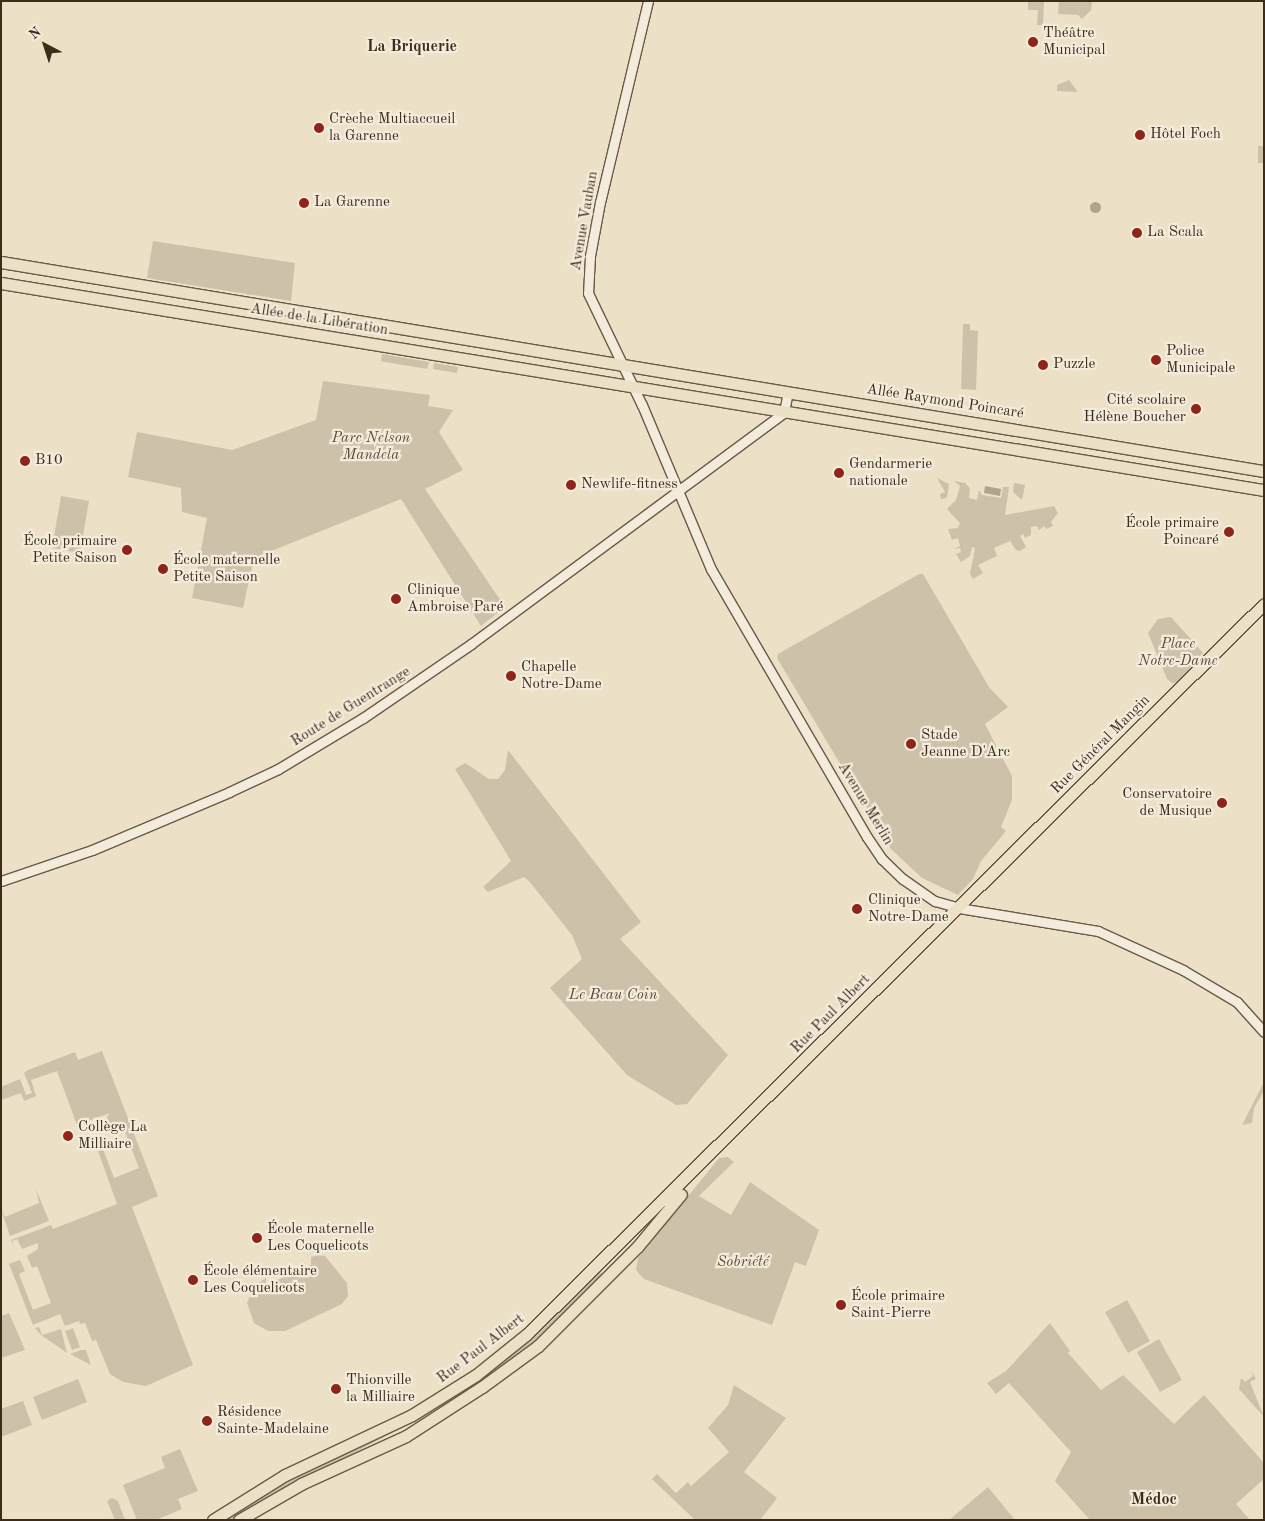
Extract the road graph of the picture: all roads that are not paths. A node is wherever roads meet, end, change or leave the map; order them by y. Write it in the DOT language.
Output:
graph roads {
  1 [pos="648,1"];
  2 [pos="1,262"];
  3 [pos="1,283"];
  4 [pos="621,364"];
  5 [pos="633,387"];
  6 [pos="788,392"];
  7 [pos="784,412"];
  8 [pos="1264,471"];
  9 [pos="678,490"];
  10 [pos="1264,490"];
  11 [pos="1264,604"];
  12 [pos="1,881"];
  13 [pos="959,908"];
  14 [pos="1264,1032"];
  15 [pos="724,1142"];
  16 [pos="213,1520"];
  17 [pos="239,1520"];
  1 -- 4 [label="street, Avenue Vauban"];
  2 -- 4 [label="main road, Allée de la Libération"];
  3 -- 5 [label="main road, Allée de la Libération"];
  4 -- 5 [label="street, Avenue Vauban"];
  4 -- 6 [label="main road, Allée Raymond Poincaré"];
  5 -- 7 [label="main road"];
  5 -- 9 [label="street, Avenue Vauban"];
  6 -- 7 [label="street"];
  6 -- 8 [label="main road, Allée Raymond Poincaré"];
  7 -- 9 [label="street, Route de Guentrange"];
  7 -- 10 [label="main road"];
  9 -- 12 [label="street, Route de Guentrange"];
  9 -- 13 [label="street, Avenue Merlin"];
  11 -- 13 [label="main road, Rue Général Mangin"];
  13 -- 14 [label="street, Avenue Merlin"];
  13 -- 15 [label="main road, Rue Paul Albert"];
  15 -- 16 [label="main road, Rue Paul Albert"];
  15 -- 17 [label="main road, Rue Paul Albert"];
}
